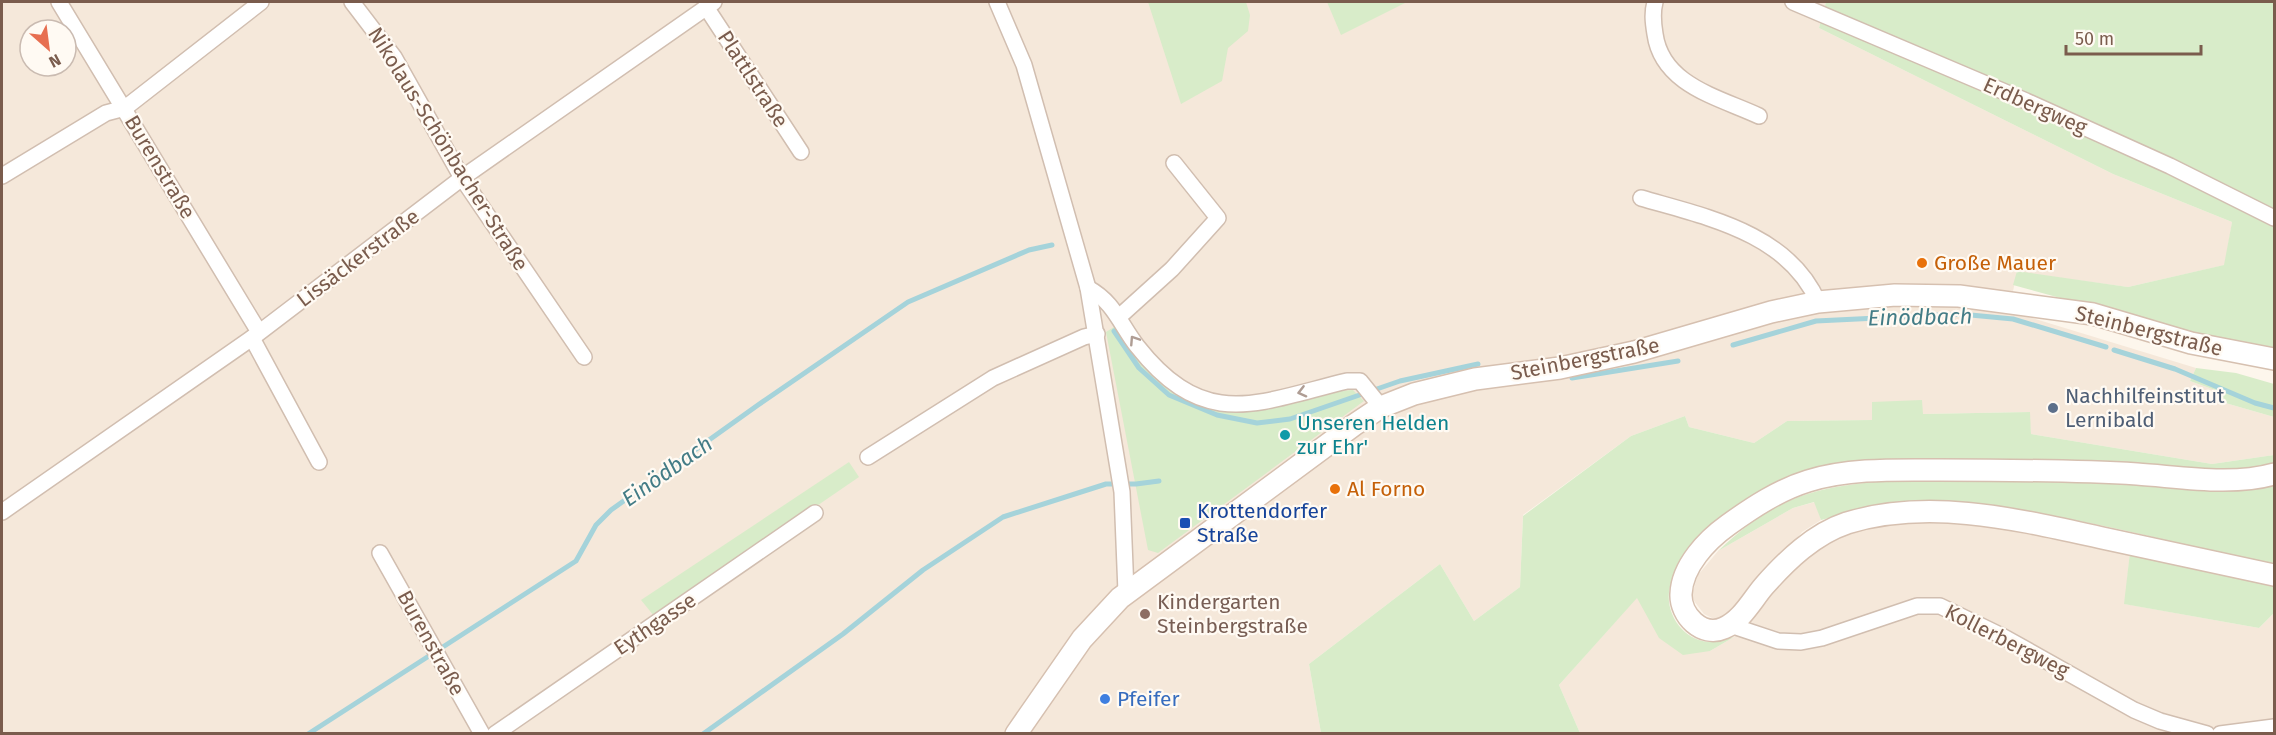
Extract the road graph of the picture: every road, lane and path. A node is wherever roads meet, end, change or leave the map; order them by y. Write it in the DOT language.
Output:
graph roads {
  1 [pos="59,2"];
  2 [pos="261,2"];
  3 [pos="352,2"];
  4 [pos="996,2"];
  5 [pos="1655,2"];
  6 [pos="1793,2"];
  7 [pos="710,4"];
  8 [pos="124,108"];
  9 [pos="1759,116"];
  10 [pos="801,152"];
  11 [pos="1174,164"];
  12 [pos="2,176"];
  13 [pos="462,178"];
  14 [pos="1641,198"];
  15 [pos="2274,218"];
  16 [pos="1088,288"];
  17 [pos="1818,302"];
  18 [pos="1120,316"];
  19 [pos="1097,334"];
  20 [pos="255,335"];
  21 [pos="584,357"];
  22 [pos="2274,359"];
  23 [pos="1379,403"];
  24 [pos="868,457"];
  25 [pos="319,462"];
  26 [pos="2274,474"];
  27 [pos="2,512"];
  28 [pos="815,513"];
  29 [pos="380,552"];
  30 [pos="2274,575"];
  31 [pos="1126,592"];
  32 [pos="1730,625"];
  33 [pos="2274,727"];
  34 [pos="482,734"];
  35 [pos="495,734"];
  36 [pos="1016,734"];
  37 [pos="2207,734"];
  38 [pos="2220,734"];
  1 -- 8 [label="street, Burenstraße"];
  2 -- 8 [label="street"];
  3 -- 13 [label="street, Nikolaus-Schönbacher-Straße"];
  4 -- 16 [label="street"];
  5 -- 9 [label="street"];
  6 -- 15 [label="street, Erdbergweg"];
  7 -- 10 [label="street, Plattlstraße"];
  7 -- 13 [label="street, Lissäckerstraße"];
  8 -- 12 [label="street"];
  8 -- 20 [label="street, Burenstraße"];
  11 -- 18 [label="street"];
  13 -- 20 [label="street, Lissäckerstraße"];
  13 -- 21 [label="street, Nikolaus-Schönbacher-Straße"];
  14 -- 17 [label="street"];
  16 -- 18 [label="street"];
  16 -- 19 [label="street"];
  17 -- 22 [label="main road, Steinbergstraße"];
  17 -- 23 [label="main road, Steinbergstraße"];
  23 -- 18 [label="street, one-way"];
  19 -- 24 [label="street"];
  19 -- 31 [label="street"];
  20 -- 25 [label="street, Burenstraße"];
  20 -- 27 [label="street, Lissäckerstraße"];
  23 -- 31 [label="main road, Steinbergstraße"];
  26 -- 32 [label="main road"];
  28 -- 35 [label="street, Eythgasse"];
  29 -- 34 [label="street, Burenstraße"];
  30 -- 32 [label="main road"];
  31 -- 36 [label="main road, Steinbergstraße"];
  32 -- 37 [label="street, Kollerbergweg"];
  33 -- 38 [label="street"];
}
